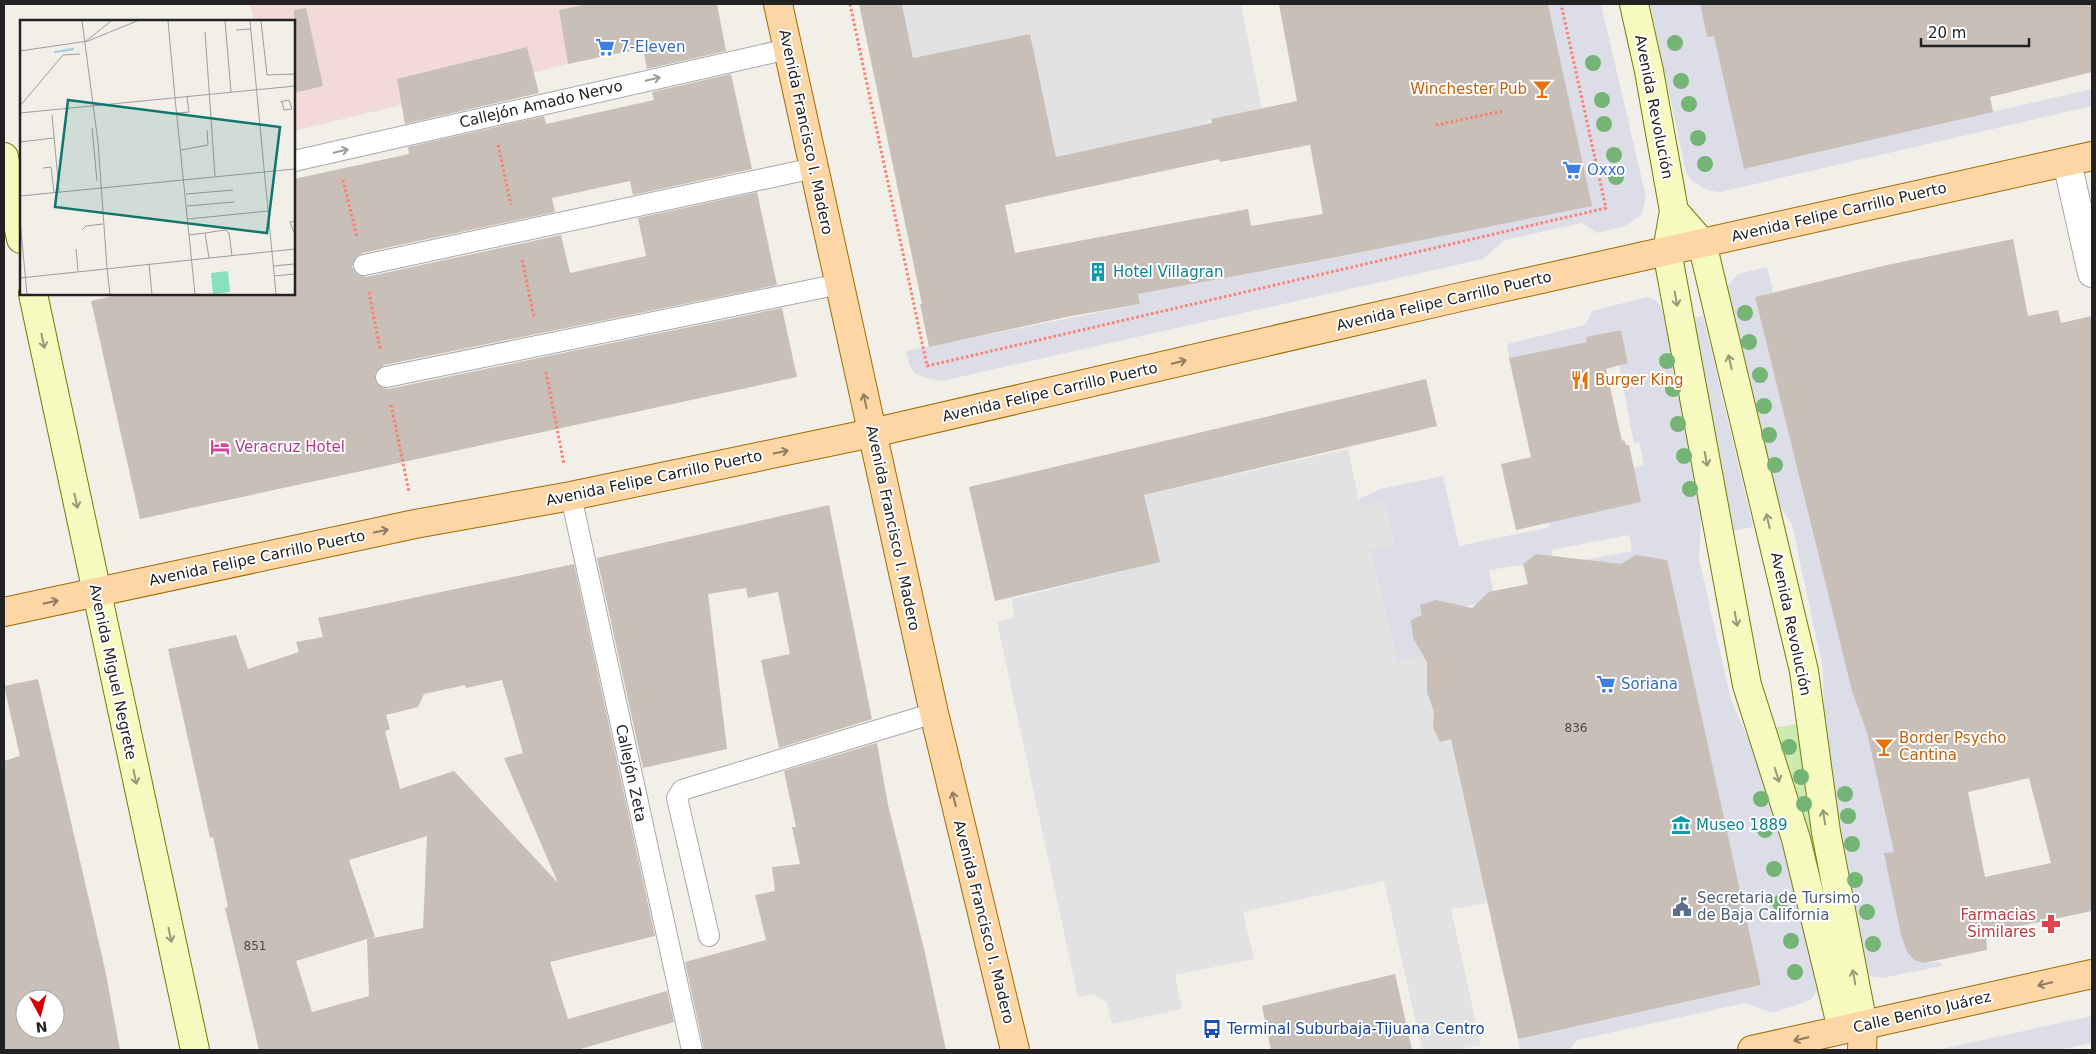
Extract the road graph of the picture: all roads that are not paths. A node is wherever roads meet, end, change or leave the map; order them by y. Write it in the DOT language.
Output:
graph roads {
  1 [pos="778,4"];
  2 [pos="1634,4"];
  3 [pos="788,49"];
  4 [pos="4,157"];
  5 [pos="2080,159"];
  6 [pos="295,161"];
  7 [pos="814,168"];
  8 [pos="1674,211"];
  9 [pos="20,225"];
  10 [pos="1702,243"];
  11 [pos="1668,251"];
  12 [pos="364,264"];
  13 [pos="2092,272"];
  14 [pos="840,284"];
  15 [pos="33,295"];
  16 [pos="386,377"];
  17 [pos="872,433"];
  18 [pos="571,496"];
  19 [pos="95,592"];
  20 [pos="4,612"];
  21 [pos="934,713"];
  22 [pos="709,936"];
  23 [pos="2092,974"];
  24 [pos="1855,1039"];
  25 [pos="195,1050"];
  26 [pos="692,1050"];
  27 [pos="1015,1050"];
  28 [pos="1752,1050"];
  1 -- 3 [label="main road, Avenida Francisco I. Madero"];
  2 -- 8 [label="main road, Avenida Revolución"];
  6 -- 3 [label="lane, Callejón Amado Nervo, one-way"];
  3 -- 7 [label="main road, Avenida Francisco I. Madero"];
  4 -- 9 [label="main road"];
  5 -- 10 [label="main road, Avenida Felipe Carrillo Puerto"];
  5 -- 13 [label="street"];
  7 -- 12 [label="lane"];
  7 -- 14 [label="main road, Avenida Francisco I. Madero"];
  8 -- 10 [label="main road, Avenida Revolución"];
  8 -- 11 [label="main road, Avenida Revolución"];
  10 -- 11 [label="main road, Avenida Felipe Carrillo Puerto"];
  24 -- 10 [label="main road, Avenida Revolución, one-way"];
  17 -- 11 [label="main road, Avenida Felipe Carrillo Puerto, one-way"];
  11 -- 24 [label="main road, Avenida Revolución, one-way"];
  14 -- 16 [label="lane"];
  17 -- 14 [label="main road, Avenida Francisco I. Madero, one-way"];
  15 -- 19 [label="main road, Avenida Miguel Negrete, one-way"];
  18 -- 17 [label="main road, Avenida Felipe Carrillo Puerto, one-way"];
  17 -- 21 [label="main road, Avenida Francisco I. Madero"];
  19 -- 18 [label="main road, Avenida Felipe Carrillo Puerto, one-way"];
  18 -- 26 [label="lane, Callejón Zeta"];
  20 -- 19 [label="main road, Avenida Felipe Carrillo Puerto, one-way"];
  19 -- 25 [label="main road, Avenida Miguel Negrete, one-way"];
  21 -- 22 [label="lane"];
  27 -- 21 [label="main road, Avenida Francisco I. Madero, one-way"];
  23 -- 24 [label="main road, Calle Benito Juárez, one-way"];
  24 -- 28 [label="main road, Calle Benito Juárez, one-way"];
}
